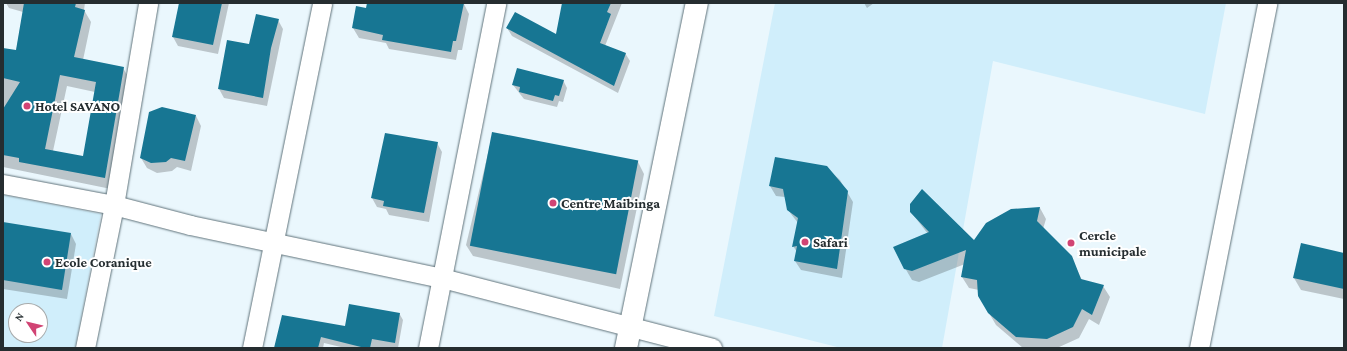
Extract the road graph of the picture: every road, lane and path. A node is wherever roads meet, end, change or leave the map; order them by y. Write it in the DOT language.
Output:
graph roads {
  1 [pos="148,3"];
  2 [pos="322,3"];
  3 [pos="496,3"];
  4 [pos="697,3"];
  5 [pos="1267,3"];
  6 [pos="3,184"];
  7 [pos="114,205"];
  8 [pos="275,241"];
  9 [pos="442,278"];
  10 [pos="631,326"];
  11 [pos="86,348"];
  12 [pos="252,348"];
  13 [pos="428,348"];
  14 [pos="626,348"];
  15 [pos="712,348"];
  16 [pos="1199,348"];
  1 -- 7 [label="street"];
  2 -- 8 [label="street"];
  3 -- 9 [label="street"];
  4 -- 10 [label="street"];
  5 -- 16 [label="street"];
  6 -- 7 [label="street"];
  7 -- 8 [label="street"];
  7 -- 11 [label="street"];
  8 -- 9 [label="street"];
  8 -- 12 [label="street"];
  9 -- 10 [label="street"];
  9 -- 13 [label="street"];
  10 -- 14 [label="street"];
  10 -- 15 [label="street"];
}
